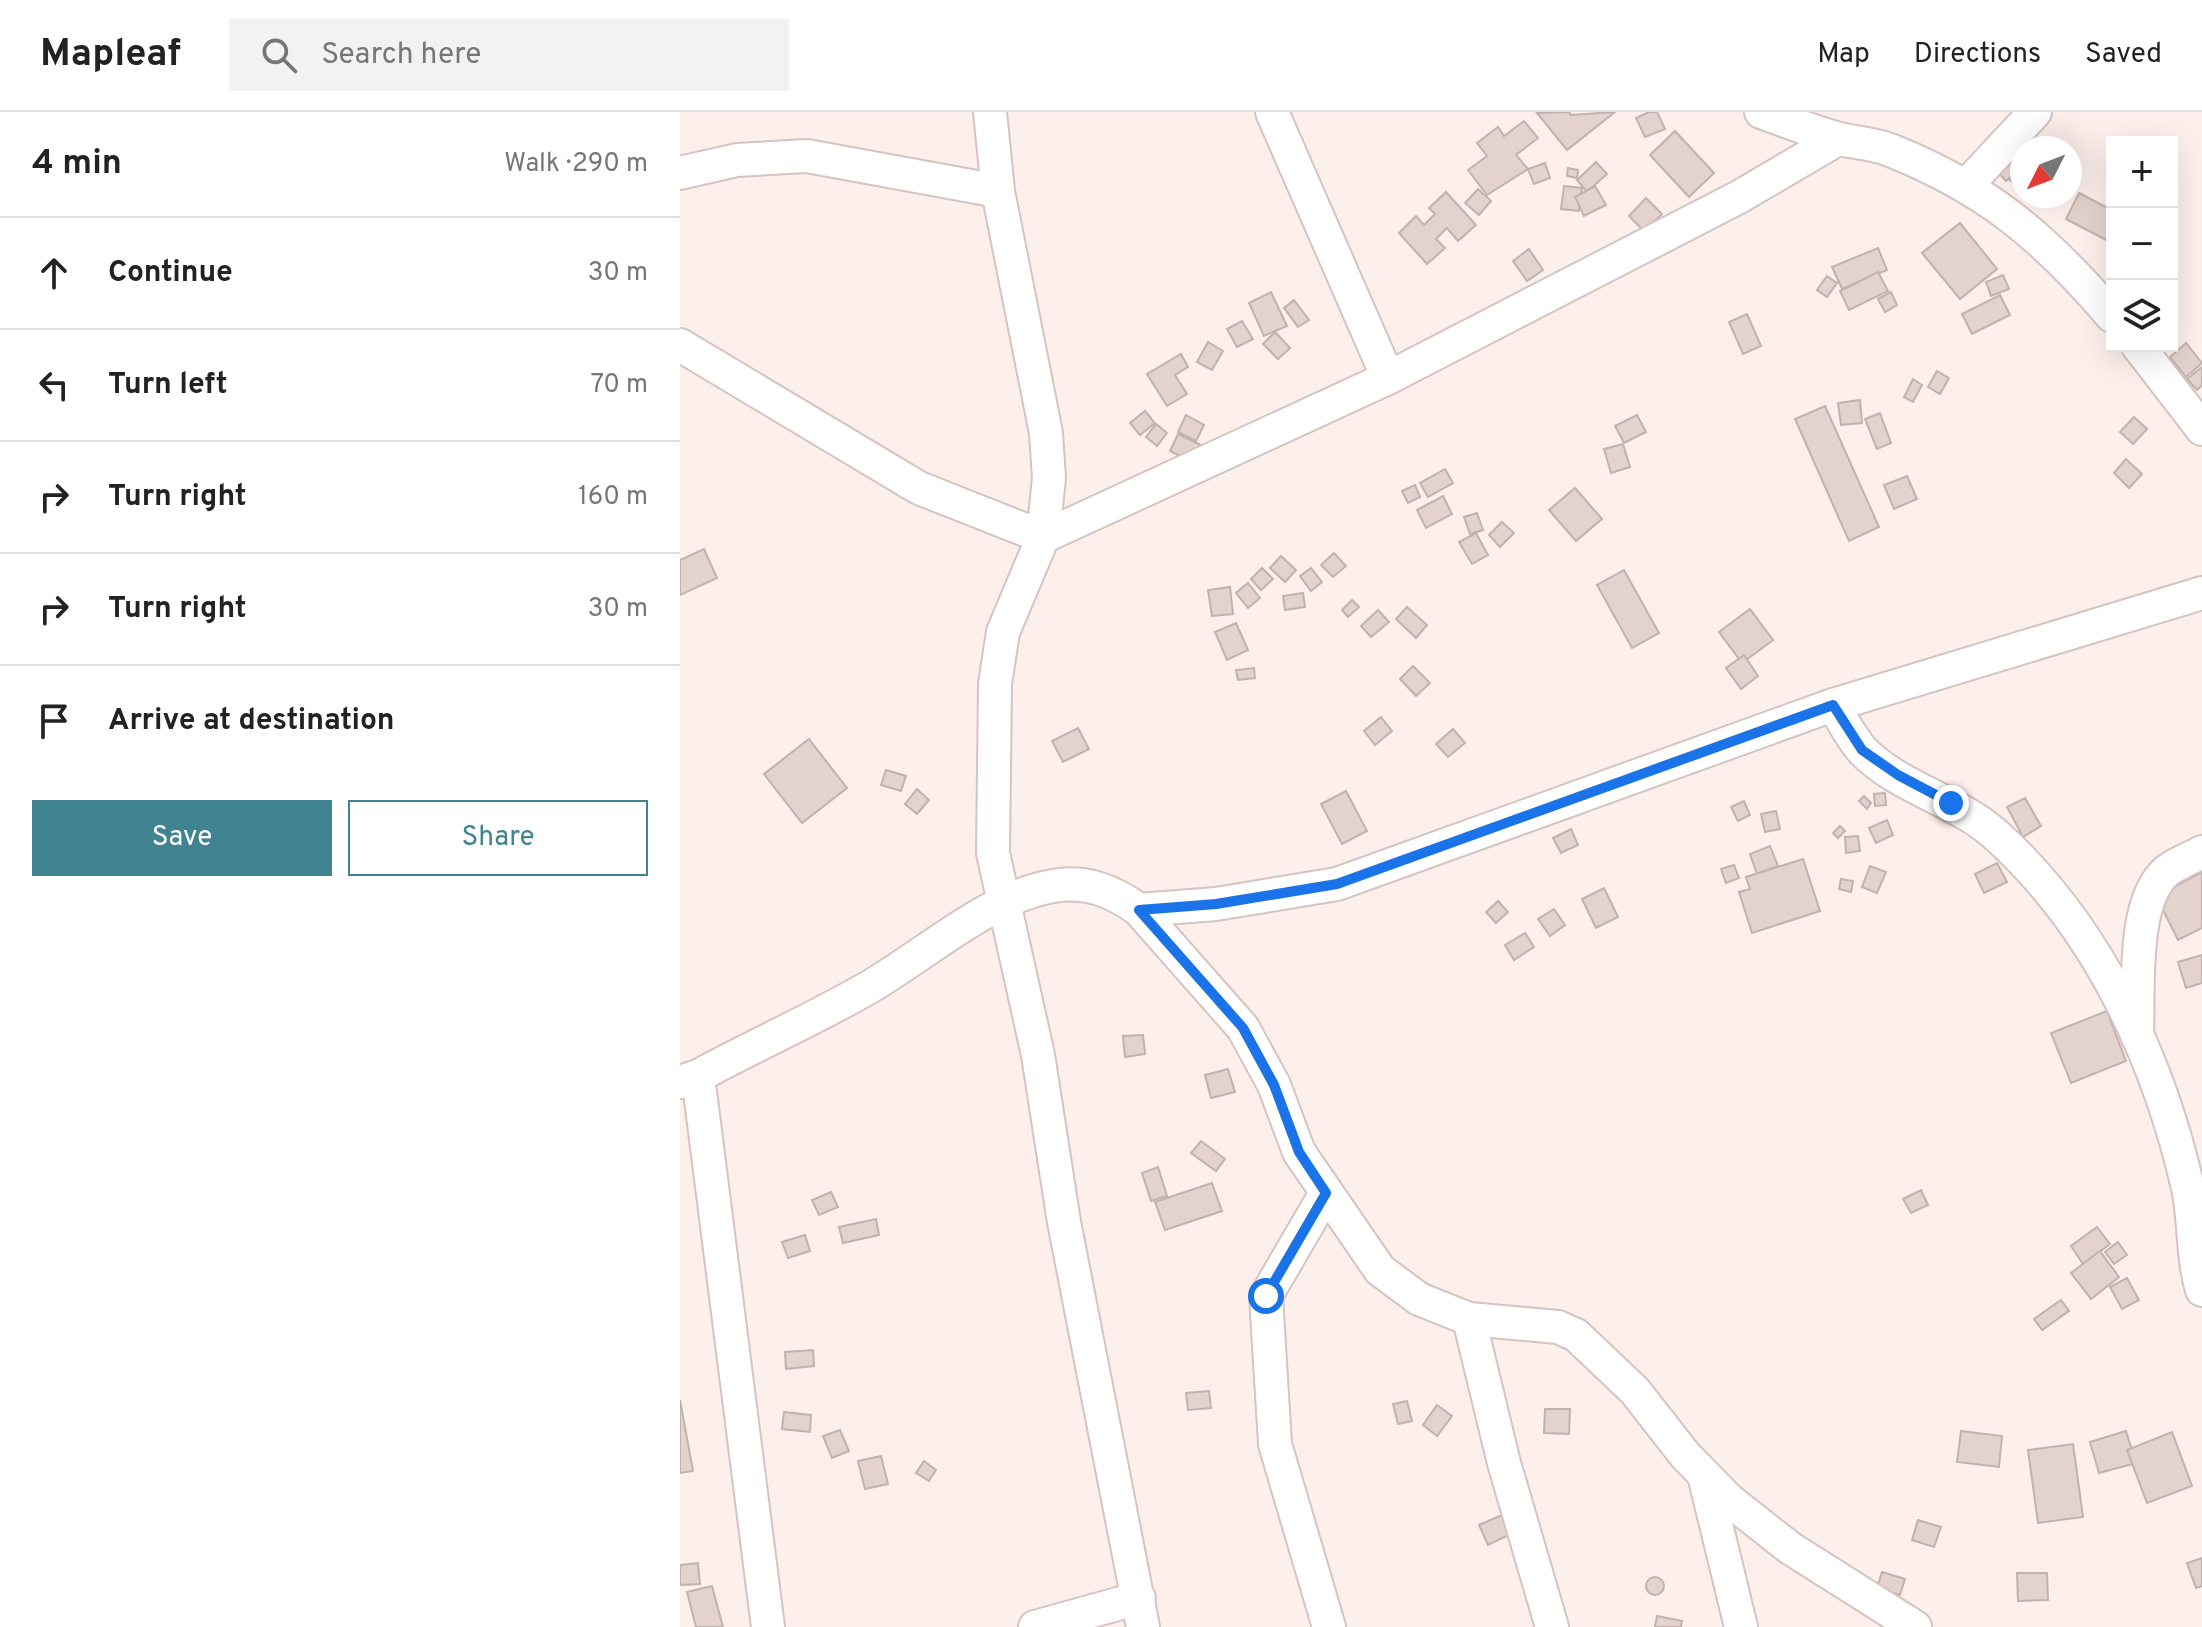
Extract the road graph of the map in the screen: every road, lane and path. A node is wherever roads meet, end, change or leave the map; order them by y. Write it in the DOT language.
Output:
graph roads {
  1 [pos="990,112"];
  2 [pos="1272,112"];
  3 [pos="1761,112"];
  4 [pos="2035,112"];
  5 [pos="1838,139"];
  6 [pos="680,173"];
  7 [pos="1967,185"];
  8 [pos="998,191"];
  9 [pos="2106,309"];
  10 [pos="680,345"];
  11 [pos="2143,352"];
  12 [pos="1388,378"];
  13 [pos="2202,429"];
  14 [pos="1043,537"];
  15 [pos="2202,593"];
  16 [pos="1833,705"];
  17 [pos="2202,852"];
  18 [pos="1006,901"];
  19 [pos="1139,910"];
  20 [pos="2137,1038"];
  21 [pos="689,1079"];
  22 [pos="1326,1193"];
  23 [pos="2202,1290"];
  24 [pos="1469,1319"];
  25 [pos="1704,1475"];
  26 [pos="1141,1613"];
  27 [pos="768,1627"];
  28 [pos="1035,1627"];
  29 [pos="1329,1627"];
  30 [pos="1552,1627"];
  31 [pos="1741,1627"];
  32 [pos="1915,1627"];
  1 -- 8 [label="street"];
  2 -- 12 [label="street"];
  3 -- 5 [label="street"];
  4 -- 7 [label="street"];
  5 -- 7 [label="street"];
  5 -- 12 [label="street"];
  6 -- 8 [label="street"];
  7 -- 9 [label="street"];
  8 -- 14 [label="street"];
  10 -- 14 [label="street"];
  11 -- 13 [label="street"];
  12 -- 14 [label="street"];
  14 -- 18 [label="street"];
  15 -- 16 [label="street"];
  16 -- 19 [label="street"];
  16 -- 20 [label="street"];
  17 -- 20 [label="street"];
  18 -- 19 [label="street"];
  18 -- 21 [label="street"];
  18 -- 26 [label="street"];
  19 -- 22 [label="street"];
  20 -- 23 [label="street"];
  21 -- 27 [label="street"];
  22 -- 24 [label="street"];
  22 -- 29 [label="street"];
  24 -- 25 [label="street"];
  24 -- 30 [label="street"];
  25 -- 31 [label="street"];
  25 -- 32 [label="street"];
  26 -- 28 [label="street"];
}
